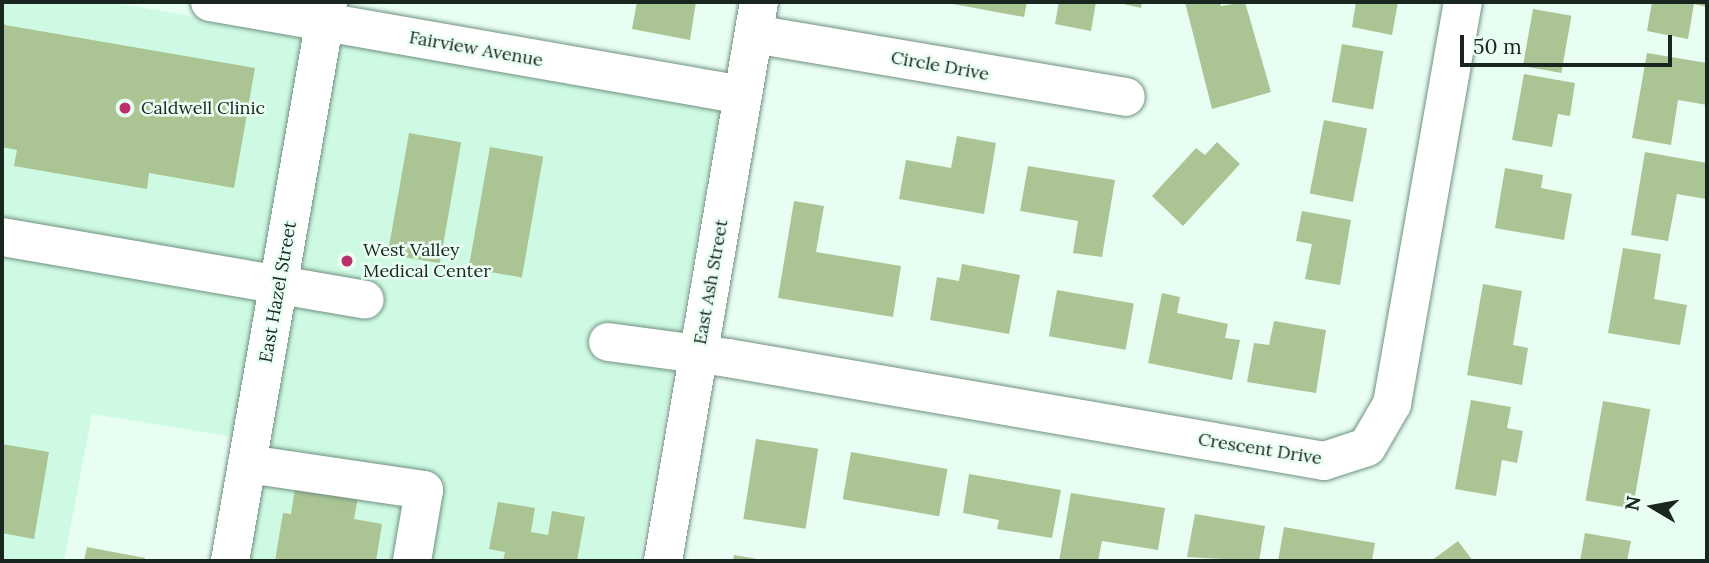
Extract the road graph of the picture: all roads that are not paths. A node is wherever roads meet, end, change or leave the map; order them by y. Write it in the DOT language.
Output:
graph roads {
  1 [pos="210,2"];
  2 [pos="1463,2"];
  3 [pos="327,12"];
  4 [pos="756,18"];
  5 [pos="743,95"];
  6 [pos="1126,97"];
  7 [pos="2,237"];
  8 [pos="279,284"];
  9 [pos="365,300"];
  10 [pos="608,342"];
  11 [pos="699,356"];
  12 [pos="248,464"];
  13 [pos="230,561"];
  14 [pos="412,561"];
  15 [pos="663,561"];
  1 -- 3 [label="street, Fairview Avenue"];
  2 -- 11 [label="street, Crescent Drive"];
  3 -- 5 [label="street, Fairview Avenue"];
  3 -- 8 [label="street, East Hazel Street"];
  4 -- 5 [label="street, East Ash Street"];
  4 -- 6 [label="street, Circle Drive"];
  5 -- 11 [label="street, East Ash Street"];
  7 -- 8 [label="street"];
  8 -- 9 [label="street"];
  8 -- 12 [label="street, East Hazel Street"];
  10 -- 11 [label="street, Crescent Drive"];
  11 -- 15 [label="street, East Ash Street"];
  12 -- 13 [label="street, East Hazel Street"];
  12 -- 14 [label="street"];
}
